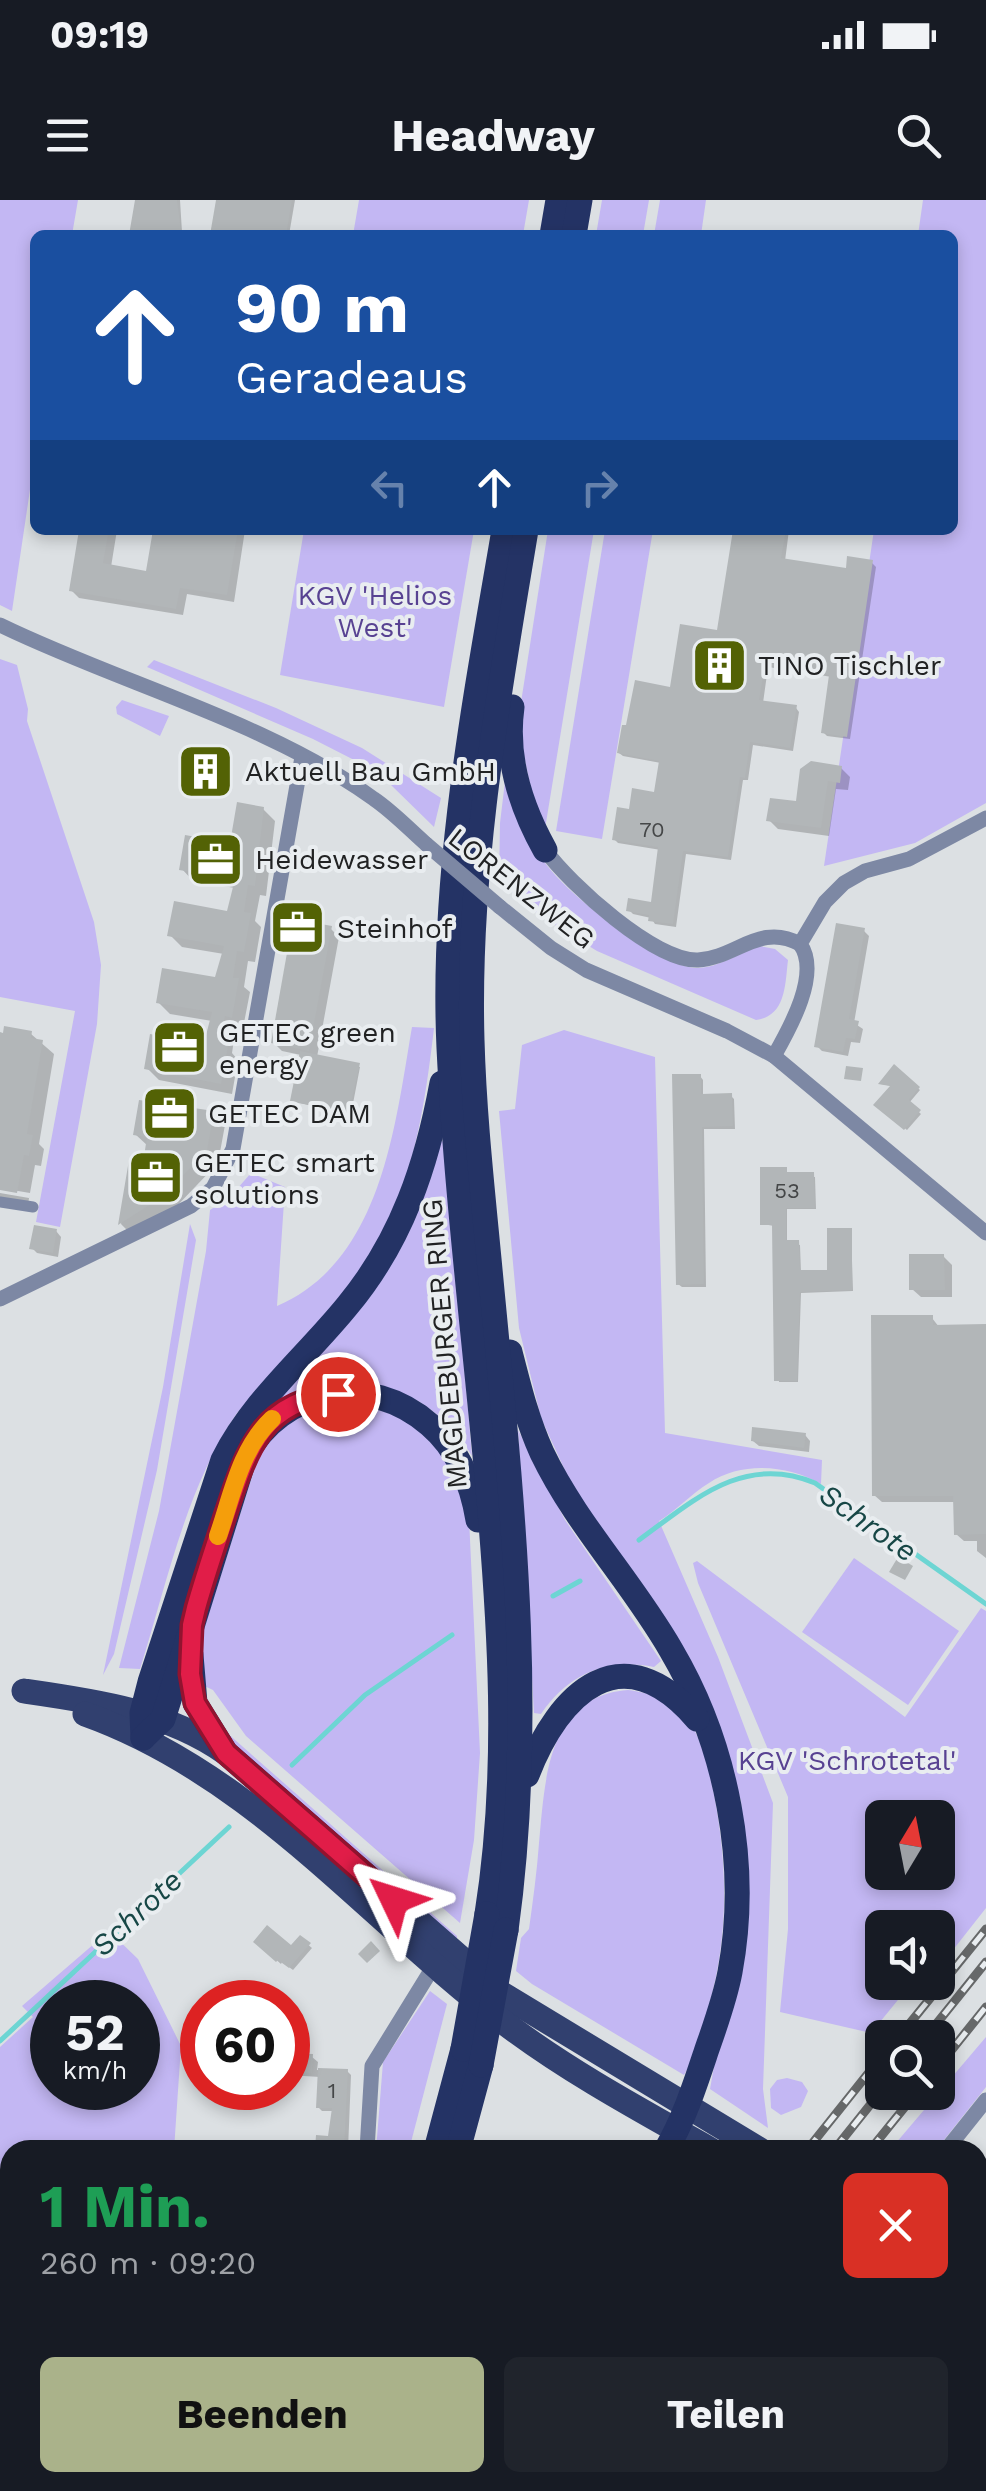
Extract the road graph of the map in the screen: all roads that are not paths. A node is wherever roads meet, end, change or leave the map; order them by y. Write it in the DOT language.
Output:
graph roads {
  1 [pos="558,200"];
  2 [pos="580,200"];
  3 [pos="553,230"];
  4 [pos="575,230"];
  5 [pos="503,535"];
  6 [pos="525,535"];
  7 [pos="518,584"];
  8 [pos="0,625"];
  9 [pos="302,757"];
  10 [pos="986,818"];
  11 [pos="545,850"];
  12 [pos="800,944"];
  13 [pos="449,1044"];
  14 [pos="774,1056"];
  15 [pos="0,1202"];
  16 [pos="33,1208"];
  17 [pos="986,1234"];
  18 [pos="491,1280"];
  19 [pos="0,1300"];
  20 [pos="192,1625"];
  21 [pos="500,1636"];
  22 [pos="12,1688"];
  23 [pos="149,1723"];
  24 [pos="706,1730"];
  25 [pos="226,1753"];
  26 [pos="521,1792"];
  27 [pos="497,1922"];
  28 [pos="435,1964"];
  29 [pos="472,2057"];
  30 [pos="986,2100"];
  31 [pos="676,2129"];
  32 [pos="368,2140"];
  33 [pos="440,2140"];
  34 [pos="460,2140"];
  35 [pos="720,2140"];
  36 [pos="954,2140"];
  1 -- 3 [label="highway"];
  2 -- 4 [label="highway"];
  5 -- 13 [label="highway, MAGDEBURGER RING"];
  6 -- 7 [label="highway, MAGDEBURGER RING"];
  7 -- 11 [label="highway"];
  7 -- 18 [label="highway, MAGDEBURGER RING"];
  8 -- 9 [label="street, LORENZWEG"];
  9 -- 14 [label="street, LORENZWEG, bridge"];
  9 -- 19 [label="street"];
  10 -- 12 [label="street"];
  11 -- 12 [label="street"];
  12 -- 14 [label="street"];
  13 -- 21 [label="highway, MAGDEBURGER RING"];
  13 -- 23 [label="highway"];
  14 -- 17 [label="street, LORENZWEG"];
  15 -- 16 [label="street"];
  18 -- 24 [label="highway"];
  18 -- 26 [label="highway, MAGDEBURGER RING"];
  20 -- 21 [label="highway"];
  20 -- 23 [label="highway"];
  20 -- 25 [label="highway"];
  21 -- 27 [label="highway, MAGDEBURGER RING"];
  22 -- 23 [label="main road"];
  23 -- 25 [label="main road"];
  23 -- 28 [label="main road"];
  24 -- 26 [label="highway"];
  24 -- 31 [label="highway"];
  25 -- 31 [label="main road"];
  26 -- 27 [label="highway, MAGDEBURGER RING"];
  27 -- 29 [label="highway, MAGDEBURGER RING, bridge"];
  28 -- 31 [label="main road"];
  28 -- 32 [label="street"];
  29 -- 33 [label="highway, MAGDEBURGER RING"];
  29 -- 34 [label="highway, MAGDEBURGER RING"];
  30 -- 36 [label="street"];
  31 -- 35 [label="main road"];
}
